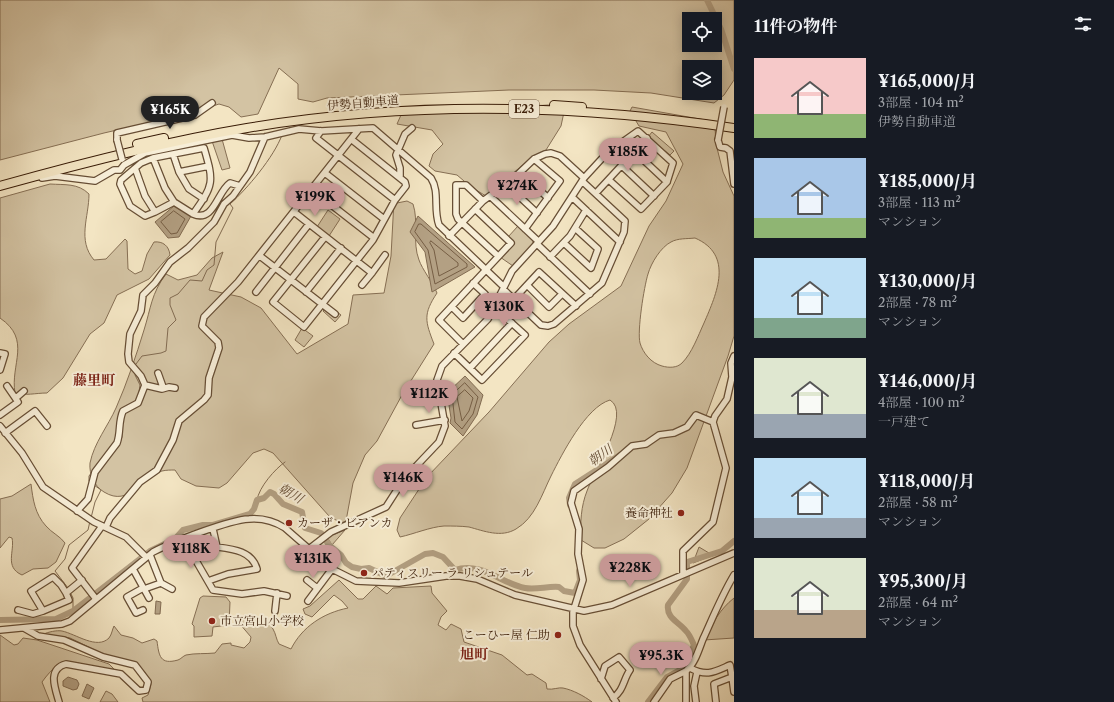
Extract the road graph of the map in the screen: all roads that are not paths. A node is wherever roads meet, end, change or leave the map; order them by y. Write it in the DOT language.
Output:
graph roads {
  1 [pos="212,103"];
  2 [pos="724,107"];
  3 [pos="351,113"];
  4 [pos="690,119"];
  5 [pos="734,123"];
  6 [pos="412,128"];
  7 [pos="734,128"];
  8 [pos="359,129"];
  9 [pos="321,131"];
  10 [pos="265,137"];
  11 [pos="647,138"];
  12 [pos="351,139"];
  13 [pos="399,149"];
  14 [pos="165,152"];
  15 [pos="635,152"];
  16 [pos="173,154"];
  17 [pos="338,156"];
  18 [pos="153,158"];
  19 [pos="534,159"];
  20 [pos="123,162"];
  21 [pos="209,166"];
  22 [pos="622,166"];
  23 [pos="135,168"];
  24 [pos="179,172"];
  25 [pos="325,173"];
  26 [pos="400,178"];
  27 [pos="583,179"];
  28 [pos="0,180"];
  29 [pos="609,180"];
  30 [pos="667,182"];
  31 [pos="734,184"];
  32 [pos="0,186"];
  33 [pos="240,186"];
  34 [pos="508,186"];
  35 [pos="0,190"];
  36 [pos="312,190"];
  37 [pos="596,193"];
  38 [pos="518,195"];
  39 [pos="490,196"];
  40 [pos="654,196"];
  41 [pos="572,197"];
  42 [pos="548,198"];
  43 [pos="204,199"];
  44 [pos="395,200"];
  45 [pos="483,200"];
  46 [pos="174,202"];
  47 [pos="475,209"];
  48 [pos="586,210"];
  49 [pos="155,212"];
  50 [pos="294,212"];
  51 [pos="537,213"];
  52 [pos="193,214"];
  53 [pos="384,219"];
  54 [pos="462,223"];
  55 [pos="309,224"];
  56 [pos="576,228"];
  57 [pos="525,229"];
  58 [pos="325,236"];
  59 [pos="449,236"];
  60 [pos="374,238"];
  61 [pos="620,242"];
  62 [pos="538,243"];
  63 [pos="564,243"];
  64 [pos="341,248"];
  65 [pos="386,255"];
  66 [pos="260,256"];
  67 [pos="498,256"];
  68 [pos="550,257"];
  69 [pos="356,261"];
  70 [pos="275,268"];
  71 [pos="485,270"];
  72 [pos="372,273"];
  73 [pos="291,280"];
  74 [pos="474,283"];
  75 [pos="362,285"];
  76 [pos="526,285"];
  77 [pos="504,288"];
  78 [pos="256,292"];
  79 [pos="306,292"];
  80 [pos="562,294"];
  81 [pos="590,294"];
  82 [pos="514,299"];
  83 [pos="322,304"];
  84 [pos="576,306"];
  85 [pos="452,307"];
  86 [pos="494,307"];
  87 [pos="335,314"];
  88 [pos="512,323"];
  89 [pos="463,344"];
  90 [pos="0,353"];
  91 [pos="454,353"];
  92 [pos="734,356"];
  93 [pos="470,368"];
  94 [pos="0,370"];
  95 [pos="158,373"];
  96 [pos="145,385"];
  97 [pos="7,386"];
  98 [pos="163,387"];
  99 [pos="175,388"];
  100 [pos="24,391"];
  101 [pos="16,398"];
  102 [pos="0,415"];
  103 [pos="445,420"];
  104 [pos="713,422"];
  105 [pos="416,425"];
  106 [pos="0,426"];
  107 [pos="47,426"];
  108 [pos="5,433"];
  109 [pos="78,511"];
  110 [pos="104,526"];
  111 [pos="213,529"];
  112 [pos="184,540"];
  113 [pos="309,549"];
  114 [pos="734,553"];
  115 [pos="146,555"];
  116 [pos="133,569"];
  117 [pos="332,569"];
  118 [pos="687,572"];
  119 [pos="734,575"];
  120 [pos="82,580"];
  121 [pos="307,580"];
  122 [pos="208,581"];
  123 [pos="161,582"];
  124 [pos="144,588"];
  125 [pos="318,588"];
  126 [pos="172,589"];
  127 [pos="67,591"];
  128 [pos="277,593"];
  129 [pos="94,596"];
  130 [pos="287,596"];
  131 [pos="149,598"];
  132 [pos="308,601"];
  133 [pos="574,609"];
  134 [pos="18,610"];
  135 [pos="143,610"];
  136 [pos="43,611"];
  137 [pos="275,611"];
  138 [pos="24,628"];
  139 [pos="0,630"];
  140 [pos="732,664"];
  141 [pos="688,670"];
  142 [pos="697,672"];
  143 [pos="732,677"];
  144 [pos="601,679"];
  145 [pos="734,692"];
  146 [pos="615,700"];
  147 [pos="59,702"];
  148 [pos="654,702"];
  149 [pos="686,702"];
  150 [pos="696,702"];
  151 [pos="716,702"];
  1 -- 20 [label="street, bridge"];
  2 -- 31 [label="street, bridge"];
  3 -- 4 [label="highway, 伊勢自動車道 / E23"];
  3 -- 28 [label="highway, 伊勢自動車道 / E23"];
  3 -- 32 [label="highway, 伊勢自動車道 / E23"];
  4 -- 5 [label="highway, 伊勢自動車道 / E23"];
  4 -- 7 [label="highway, 伊勢自動車道 / E23"];
  6 -- 13 [label="street"];
  8 -- 9 [label="street"];
  8 -- 12 [label="street"];
  8 -- 13 [label="street"];
  9 -- 10 [label="street"];
  9 -- 17 [label="street"];
  10 -- 14 [label="street"];
  10 -- 33 [label="street"];
  11 -- 15 [label="street"];
  11 -- 27 [label="street"];
  11 -- 30 [label="street"];
  12 -- 17 [label="street"];
  12 -- 26 [label="street"];
  13 -- 26 [label="street"];
  13 -- 59 [label="street"];
  14 -- 16 [label="street"];
  14 -- 18 [label="street"];
  14 -- 20 [label="street"];
  15 -- 22 [label="street"];
  15 -- 30 [label="street"];
  16 -- 21 [label="street"];
  16 -- 24 [label="street"];
  17 -- 25 [label="street"];
  17 -- 44 [label="street"];
  18 -- 23 [label="street"];
  18 -- 46 [label="street"];
  19 -- 27 [label="street"];
  19 -- 39 [label="street"];
  19 -- 42 [label="street"];
  20 -- 35 [label="street"];
  21 -- 24 [label="street"];
  21 -- 43 [label="street"];
  22 -- 29 [label="street"];
  22 -- 40 [label="street"];
  23 -- 49 [label="street"];
  23 -- 49 [label="street"];
  24 -- 43 [label="street"];
  25 -- 36 [label="street"];
  25 -- 53 [label="street"];
  26 -- 44 [label="street"];
  27 -- 37 [label="street"];
  27 -- 41 [label="street"];
  29 -- 37 [label="street"];
  29 -- 40 [label="street"];
  30 -- 40 [label="street"];
  33 -- 52 [label="street"];
  33 -- 96 [label="street"];
  34 -- 38 [label="street"];
  36 -- 50 [label="street"];
  36 -- 60 [label="street"];
  37 -- 61 [label="street"];
  38 -- 42 [label="street"];
  38 -- 51 [label="street"];
  39 -- 45 [label="street"];
  39 -- 57 [label="street"];
  41 -- 48 [label="street"];
  41 -- 62 [label="street"];
  42 -- 51 [label="street"];
  43 -- 52 [label="street"];
  44 -- 53 [label="street"];
  45 -- 47 [label="street"];
  45 -- 54 [label="street"];
  46 -- 49 [label="street"];
  46 -- 52 [label="street"];
  47 -- 54 [label="street"];
  47 -- 67 [label="street"];
  48 -- 56 [label="street"];
  48 -- 61 [label="street"];
  50 -- 55 [label="street"];
  50 -- 66 [label="street"];
  51 -- 57 [label="street"];
  53 -- 60 [label="street"];
  54 -- 59 [label="street"];
  54 -- 67 [label="street"];
  55 -- 58 [label="street"];
  55 -- 70 [label="street"];
  56 -- 63 [label="street"];
  56 -- 63 [label="street"];
  57 -- 62 [label="street"];
  58 -- 64 [label="street"];
  58 -- 73 [label="street"];
  59 -- 71 [label="street"];
  60 -- 69 [label="street"];
  61 -- 81 [label="street"];
  62 -- 68 [label="street"];
  62 -- 77 [label="street"];
  63 -- 68 [label="street"];
  64 -- 69 [label="street"];
  64 -- 79 [label="street"];
  65 -- 72 [label="street"];
  66 -- 70 [label="street"];
  66 -- 110 [label="street"];
  67 -- 71 [label="street"];
  68 -- 81 [label="street"];
  69 -- 72 [label="street"];
  69 -- 83 [label="street"];
  70 -- 73 [label="street"];
  70 -- 78 [label="street"];
  71 -- 74 [label="street"];
  71 -- 77 [label="street"];
  72 -- 75 [label="street"];
  73 -- 79 [label="street"];
  73 -- 83 [label="street"];
  74 -- 85 [label="street"];
  74 -- 85 [label="street"];
  76 -- 80 [label="street"];
  76 -- 80 [label="street"];
  76 -- 82 [label="street"];
  77 -- 82 [label="street"];
  77 -- 86 [label="street"];
  79 -- 83 [label="street"];
  80 -- 84 [label="street"];
  81 -- 84 [label="street"];
  82 -- 84 [label="street"];
  83 -- 87 [label="street"];
  85 -- 89 [label="street"];
  86 -- 88 [label="street"];
  86 -- 89 [label="street"];
  88 -- 93 [label="street"];
  88 -- 93 [label="street"];
  89 -- 91 [label="street"];
  90 -- 94 [label="street"];
  91 -- 93 [label="street"];
  91 -- 103 [label="street"];
  92 -- 104 [label="street"];
  95 -- 98 [label="street"];
  96 -- 98 [label="street"];
  96 -- 109 [label="street"];
  97 -- 101 [label="street"];
  98 -- 99 [label="street"];
  100 -- 101 [label="street"];
  101 -- 102 [label="street"];
  103 -- 105 [label="street"];
  103 -- 113 [label="street"];
  104 -- 118 [label="street"];
  104 -- 133 [label="street"];
  106 -- 108 [label="street"];
  107 -- 108 [label="street"];
  108 -- 109 [label="street"];
  109 -- 110 [label="street"];
  110 -- 115 [label="street"];
  110 -- 120 [label="street"];
  111 -- 112 [label="street"];
  111 -- 113 [label="street"];
  111 -- 122 [label="street"];
  112 -- 115 [label="street"];
  112 -- 122 [label="street"];
  113 -- 117 [label="street"];
  114 -- 118 [label="street"];
  115 -- 116 [label="street"];
  115 -- 123 [label="street"];
  116 -- 124 [label="street"];
  116 -- 129 [label="street"];
  117 -- 125 [label="street"];
  117 -- 133 [label="street"];
  118 -- 133 [label="street"];
  119 -- 141 [label="street"];
  120 -- 127 [label="street"];
  120 -- 129 [label="street"];
  121 -- 125 [label="street"];
  122 -- 128 [label="street"];
  123 -- 124 [label="street"];
  123 -- 126 [label="street"];
  124 -- 131 [label="street"];
  124 -- 135 [label="street"];
  125 -- 132 [label="street"];
  127 -- 136 [label="street"];
  127 -- 136 [label="street"];
  128 -- 130 [label="street"];
  128 -- 137 [label="street"];
  129 -- 138 [label="street"];
  133 -- 144 [label="street"];
  134 -- 136 [label="street"];
  138 -- 139 [label="street"];
  138 -- 147 [label="street"];
  140 -- 142 [label="street"];
  140 -- 143 [label="street"];
  141 -- 142 [label="street"];
  141 -- 148 [label="street"];
  141 -- 149 [label="street"];
  142 -- 150 [label="street"];
  143 -- 145 [label="street"];
  143 -- 151 [label="street"];
  144 -- 146 [label="street"];
  144 -- 146 [label="street"];
}
